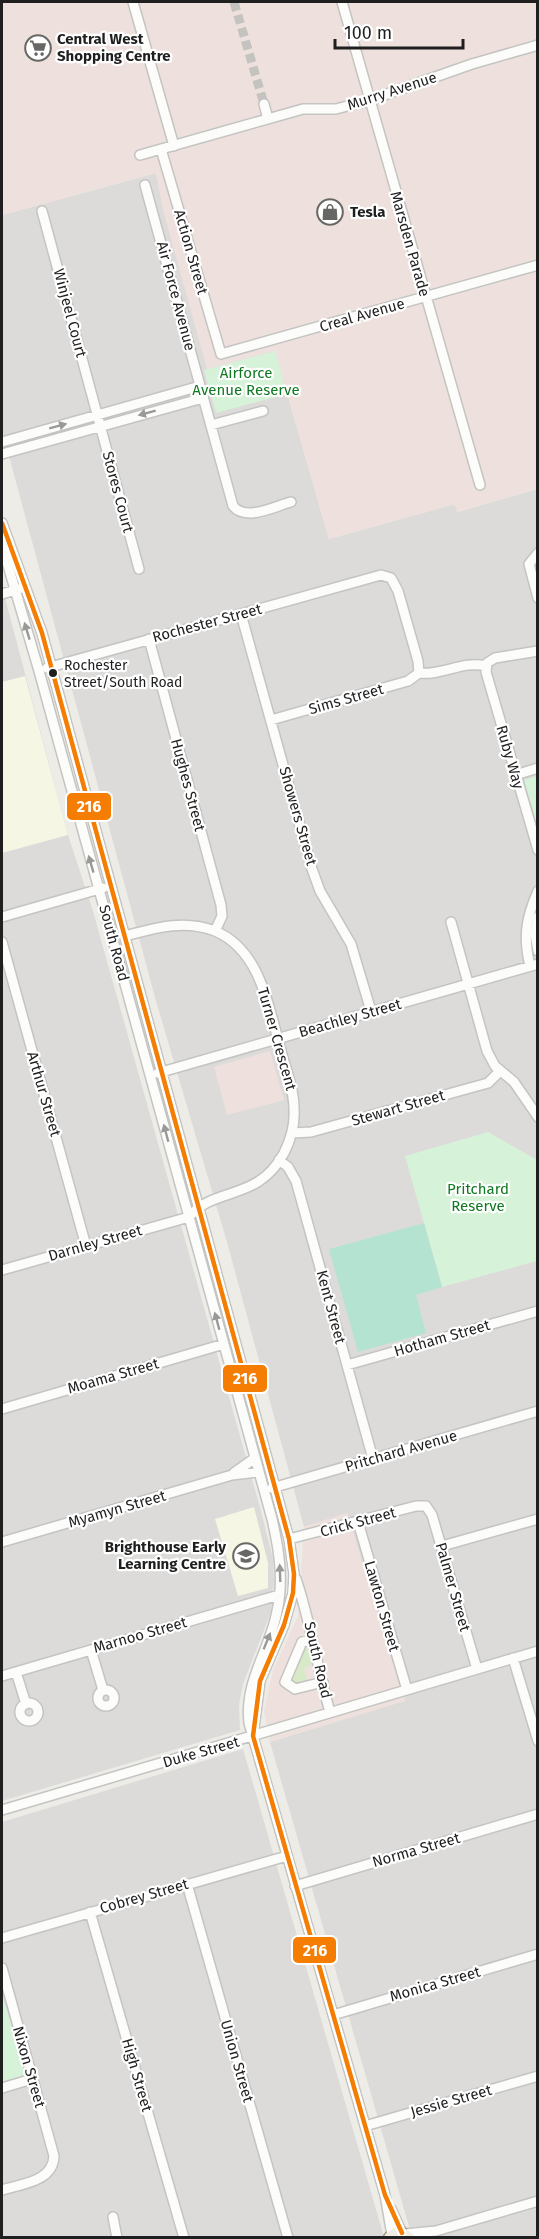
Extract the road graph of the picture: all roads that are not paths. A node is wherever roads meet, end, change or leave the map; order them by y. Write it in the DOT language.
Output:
graph roads {
  1 [pos="133,2"];
  2 [pos="342,2"];
  3 [pos="537,45"];
  4 [pos="370,100"];
  5 [pos="264,104"];
  6 [pos="268,119"];
  7 [pos="174,146"];
  8 [pos="161,150"];
  9 [pos="140,155"];
  10 [pos="146,185"];
  11 [pos="42,211"];
  12 [pos="537,265"];
  13 [pos="426,297"];
  14 [pos="221,354"];
  15 [pos="200,386"];
  16 [pos="203,398"];
  17 [pos="263,411"];
  18 [pos="97,416"];
  19 [pos="211,425"];
  20 [pos="100,426"];
  21 [pos="2,442"];
  22 [pos="2,454"];
  23 [pos="480,485"];
  24 [pos="291,502"];
  25 [pos="2,523"];
  26 [pos="2,545"];
  27 [pos="537,553"];
  28 [pos="139,569"];
  29 [pos="26,588"];
  30 [pos="15,590"];
  31 [pos="2,594"];
  32 [pos="537,598"];
  33 [pos="241,614"];
  34 [pos="148,639"];
  35 [pos="537,651"];
  36 [pos="486,666"];
  37 [pos="52,667"];
  38 [pos="39,671"];
  39 [pos="419,673"];
  40 [pos="271,720"];
  41 [pos="537,768"];
  42 [pos="515,775"];
  43 [pos="537,849"];
  44 [pos="537,855"];
  45 [pos="111,885"];
  46 [pos="99,890"];
  47 [pos="537,891"];
  48 [pos="2,916"];
  49 [pos="534,918"];
  50 [pos="451,922"];
  51 [pos="215,931"];
  52 [pos="125,936"];
  53 [pos="2,942"];
  54 [pos="537,951"];
  55 [pos="534,965"];
  56 [pos="468,984"];
  57 [pos="371,1011"];
  58 [pos="277,1038"];
  59 [pos="162,1070"];
  60 [pos="500,1071"];
  61 [pos="151,1077"];
  62 [pos="537,1117"];
  63 [pos="292,1133"];
  64 [pos="279,1160"];
  65 [pos="199,1205"];
  66 [pos="189,1217"];
  67 [pos="87,1246"];
  68 [pos="2,1270"];
  69 [pos="537,1311"];
  70 [pos="224,1344"];
  71 [pos="346,1365"];
  72 [pos="2,1409"];
  73 [pos="537,1411"];
  74 [pos="255,1458"];
  75 [pos="373,1459"];
  76 [pos="258,1472"];
  77 [pos="232,1475"];
  78 [pos="276,1487"];
  79 [pos="264,1490"];
  80 [pos="426,1506"];
  81 [pos="537,1519"];
  82 [pos="358,1522"];
  83 [pos="290,1539"];
  84 [pos="2,1542"];
  85 [pos="442,1546"];
  86 [pos="294,1574"];
  87 [pos="279,1595"];
  88 [pos="311,1640"];
  89 [pos="91,1650"];
  90 [pos="537,1651"];
  91 [pos="513,1658"];
  92 [pos="477,1669"];
  93 [pos="16,1672"];
  94 [pos="2,1676"];
  95 [pos="323,1682"];
  96 [pos="104,1690"];
  97 [pos="407,1690"];
  98 [pos="26,1704"];
  99 [pos="330,1712"];
  100 [pos="253,1736"];
  101 [pos="537,1741"];
  102 [pos="2,1810"];
  103 [pos="537,1814"];
  104 [pos="287,1856"];
  105 [pos="187,1884"];
  106 [pos="295,1886"];
  107 [pos="90,1912"];
  108 [pos="2,1938"];
  109 [pos="537,1954"];
  110 [pos="2,1968"];
  111 [pos="333,2014"];
  112 [pos="537,2076"];
  113 [pos="32,2079"];
  114 [pos="2,2088"];
  115 [pos="365,2126"];
  116 [pos="2,2190"];
  117 [pos="537,2201"];
  118 [pos="113,2217"];
  119 [pos="435,2231"];
  120 [pos="399,2235"];
  121 [pos="117,2238"];
  122 [pos="184,2238"];
  123 [pos="288,2238"];
  124 [pos="423,2238"];
  1 -- 7 [label="street"];
  2 -- 4 [label="street, Marsden Parade"];
  3 -- 4 [label="street, Murry Avenue"];
  4 -- 6 [label="street, Murry Avenue"];
  4 -- 13 [label="street, Marsden Parade"];
  5 -- 6 [label="street"];
  6 -- 7 [label="street, Murry Avenue"];
  7 -- 8 [label="street, Murry Avenue"];
  8 -- 9 [label="street, Murry Avenue"];
  8 -- 14 [label="street, Action Street"];
  10 -- 15 [label="street, Air Force Avenue"];
  11 -- 18 [label="street, Winjeel Court"];
  12 -- 13 [label="street, Creal Avenue"];
  13 -- 14 [label="street, Creal Avenue"];
  13 -- 23 [label="street, Marsden Parade"];
  15 -- 16 [label="street, Air Force Avenue"];
  15 -- 18 [label="street"];
  16 -- 19 [label="street, Air Force Avenue"];
  16 -- 20 [label="street, one-way"];
  17 -- 19 [label="street"];
  18 -- 20 [label="street, Stores Court"];
  21 -- 18 [label="street, one-way"];
  19 -- 24 [label="street, Air Force Avenue"];
  20 -- 22 [label="street"];
  20 -- 28 [label="street, Stores Court"];
  25 -- 29 [label="street, South Road"];
  26 -- 30 [label="street, South Road"];
  27 -- 32 [label="street"];
  29 -- 30 [label="street"];
  29 -- 37 [label="street, South Road"];
  30 -- 31 [label="street"];
  38 -- 30 [label="street, South Road, one-way"];
  33 -- 34 [label="street, Rochester Street"];
  33 -- 39 [label="street, Rochester Street"];
  33 -- 40 [label="street, Showers Street"];
  34 -- 37 [label="street, Rochester Street"];
  34 -- 51 [label="street, Hughes Street"];
  35 -- 36 [label="street"];
  36 -- 39 [label="street"];
  36 -- 42 [label="street, Ruby Way"];
  37 -- 38 [label="street, Rochester Street"];
  37 -- 45 [label="street, South Road"];
  46 -- 38 [label="street, South Road, one-way"];
  39 -- 40 [label="street, Sims Street"];
  40 -- 57 [label="street, Showers Street"];
  41 -- 42 [label="street"];
  42 -- 43 [label="street, Ruby Way"];
  43 -- 44 [label="street, Ruby Way"];
  45 -- 46 [label="street"];
  45 -- 52 [label="street, South Road"];
  46 -- 48 [label="street"];
  46 -- 61 [label="street, South Road"];
  47 -- 49 [label="street"];
  49 -- 54 [label="street"];
  49 -- 55 [label="street"];
  50 -- 56 [label="street"];
  51 -- 52 [label="street, Turner Crescent"];
  51 -- 58 [label="street, Turner Crescent"];
  52 -- 59 [label="street, South Road"];
  53 -- 67 [label="street, Arthur Street"];
  55 -- 56 [label="street, Beachley Street"];
  56 -- 57 [label="street, Beachley Street"];
  56 -- 60 [label="street"];
  57 -- 58 [label="street, Beachley Street"];
  58 -- 59 [label="street, Beachley Street"];
  58 -- 63 [label="street, Turner Crescent"];
  59 -- 61 [label="street, Beachley Street"];
  59 -- 65 [label="street, South Road"];
  60 -- 62 [label="street"];
  60 -- 63 [label="street, Stewart Street"];
  66 -- 61 [label="street, South Road, one-way"];
  63 -- 64 [label="street, Turner Crescent"];
  64 -- 65 [label="street, Turner Crescent"];
  64 -- 71 [label="street, Kent Street"];
  65 -- 66 [label="street"];
  65 -- 78 [label="street, South Road"];
  66 -- 67 [label="street, Darnley Street"];
  70 -- 66 [label="street, South Road, one-way"];
  67 -- 68 [label="street, Darnley Street"];
  69 -- 71 [label="street, Hotham Street"];
  70 -- 72 [label="street, Moama Street"];
  70 -- 74 [label="street, South Road"];
  71 -- 75 [label="street, Kent Street"];
  73 -- 75 [label="street, Pritchard Avenue"];
  74 -- 76 [label="street, South Road"];
  74 -- 77 [label="street, Myamyn Street"];
  75 -- 78 [label="street, Pritchard Avenue"];
  76 -- 77 [label="street, Myamyn Street"];
  76 -- 79 [label="street, South Road"];
  77 -- 84 [label="street, Myamyn Street"];
  78 -- 79 [label="street, Pritchard Avenue"];
  78 -- 83 [label="street, South Road"];
  87 -- 79 [label="street, South Road, one-way"];
  80 -- 82 [label="street, Crick Street"];
  80 -- 85 [label="street, Palmer Street"];
  81 -- 85 [label="street"];
  82 -- 83 [label="street, Crick Street"];
  82 -- 97 [label="street, Lawton Street"];
  83 -- 86 [label="street, South Road"];
  85 -- 92 [label="street, Palmer Street"];
  86 -- 88 [label="street, South Road"];
  86 -- 100 [label="street, South Road"];
  87 -- 89 [label="street, Marnoo Street"];
  100 -- 87 [label="street, South Road, one-way"];
  88 -- 95 [label="street, South Road"];
  88 -- 95 [label="street"];
  89 -- 93 [label="street, Marnoo Street"];
  89 -- 96 [label="street"];
  90 -- 91 [label="street, Duke Street"];
  91 -- 92 [label="street, Duke Street"];
  91 -- 101 [label="street"];
  92 -- 97 [label="street, Duke Street"];
  93 -- 94 [label="street, Marnoo Street"];
  93 -- 98 [label="street"];
  95 -- 99 [label="street, South Road"];
  97 -- 99 [label="street, Duke Street"];
  99 -- 100 [label="street, Duke Street"];
  100 -- 102 [label="street, Duke Street"];
  100 -- 104 [label="street"];
  103 -- 106 [label="street, Norma Street"];
  104 -- 105 [label="street, Cobrey Street"];
  104 -- 106 [label="street"];
  105 -- 107 [label="street, Cobrey Street"];
  105 -- 123 [label="street, Union Street"];
  106 -- 111 [label="street"];
  107 -- 108 [label="street, Cobrey Street"];
  107 -- 122 [label="street, High Street"];
  109 -- 111 [label="street, Monica Street"];
  110 -- 113 [label="street, Nixon Street"];
  111 -- 115 [label="street"];
  112 -- 115 [label="street, Jessie Street"];
  113 -- 114 [label="street"];
  113 -- 116 [label="street, Nixon Street"];
  115 -- 120 [label="street"];
  117 -- 119 [label="street"];
  118 -- 121 [label="street"];
  119 -- 120 [label="street"];
  119 -- 124 [label="street"];
}
